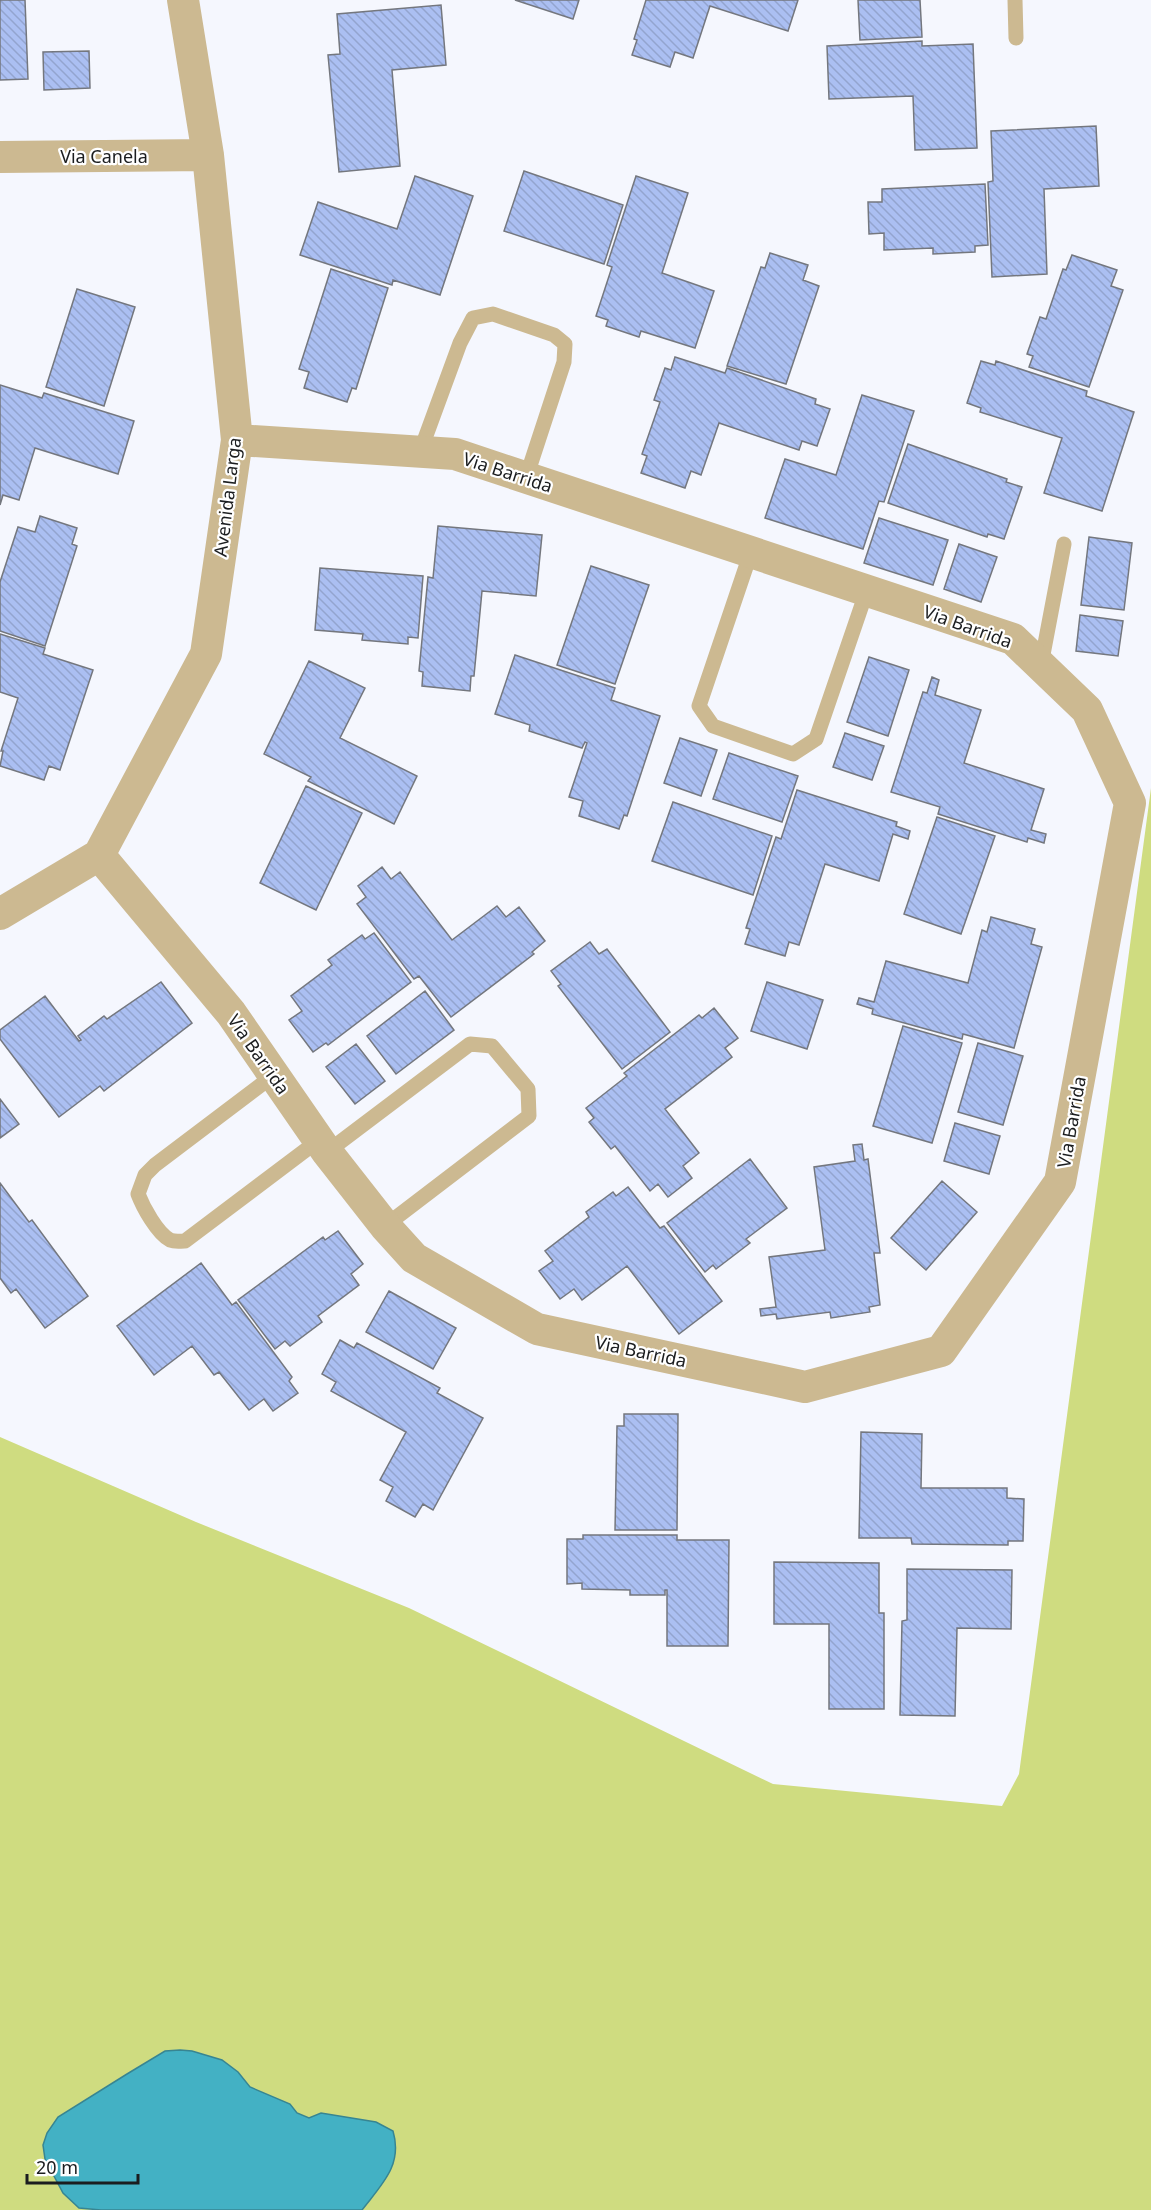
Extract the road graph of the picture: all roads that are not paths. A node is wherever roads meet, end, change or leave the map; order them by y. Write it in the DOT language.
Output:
graph roads {
  1 [pos="183,0"];
  2 [pos="1015,0"];
  3 [pos="1016,39"];
  4 [pos="208,155"];
  5 [pos="0,157"];
  6 [pos="237,440"];
  7 [pos="420,452"];
  8 [pos="526,478"];
  9 [pos="1064,544"];
  10 [pos="751,552"];
  11 [pos="867,591"];
  12 [pos="1041,665"];
  13 [pos="99,855"];
  14 [pos="0,914"];
  15 [pos="274,1075"];
  16 [pos="323,1146"];
  17 [pos="385,1226"];
  1 -- 4 [label="street, Avenida Larga"];
  2 -- 3 [label="lane"];
  4 -- 5 [label="street, Via Canela"];
  4 -- 6 [label="street, Avenida Larga"];
  6 -- 7 [label="street, Via Barrida"];
  6 -- 13 [label="street, Avenida Larga"];
  7 -- 8 [label="street, Via Barrida"];
  7 -- 8 [label="lane"];
  8 -- 10 [label="street, Via Barrida"];
  9 -- 12 [label="lane"];
  10 -- 11 [label="street, Via Barrida"];
  10 -- 11 [label="lane"];
  11 -- 12 [label="street, Via Barrida"];
  12 -- 17 [label="street, Via Barrida"];
  13 -- 14 [label="street"];
  13 -- 15 [label="street, Via Barrida"];
  15 -- 16 [label="street, Via Barrida"];
  15 -- 16 [label="lane"];
  16 -- 17 [label="street, Via Barrida"];
  16 -- 17 [label="lane"];
}
